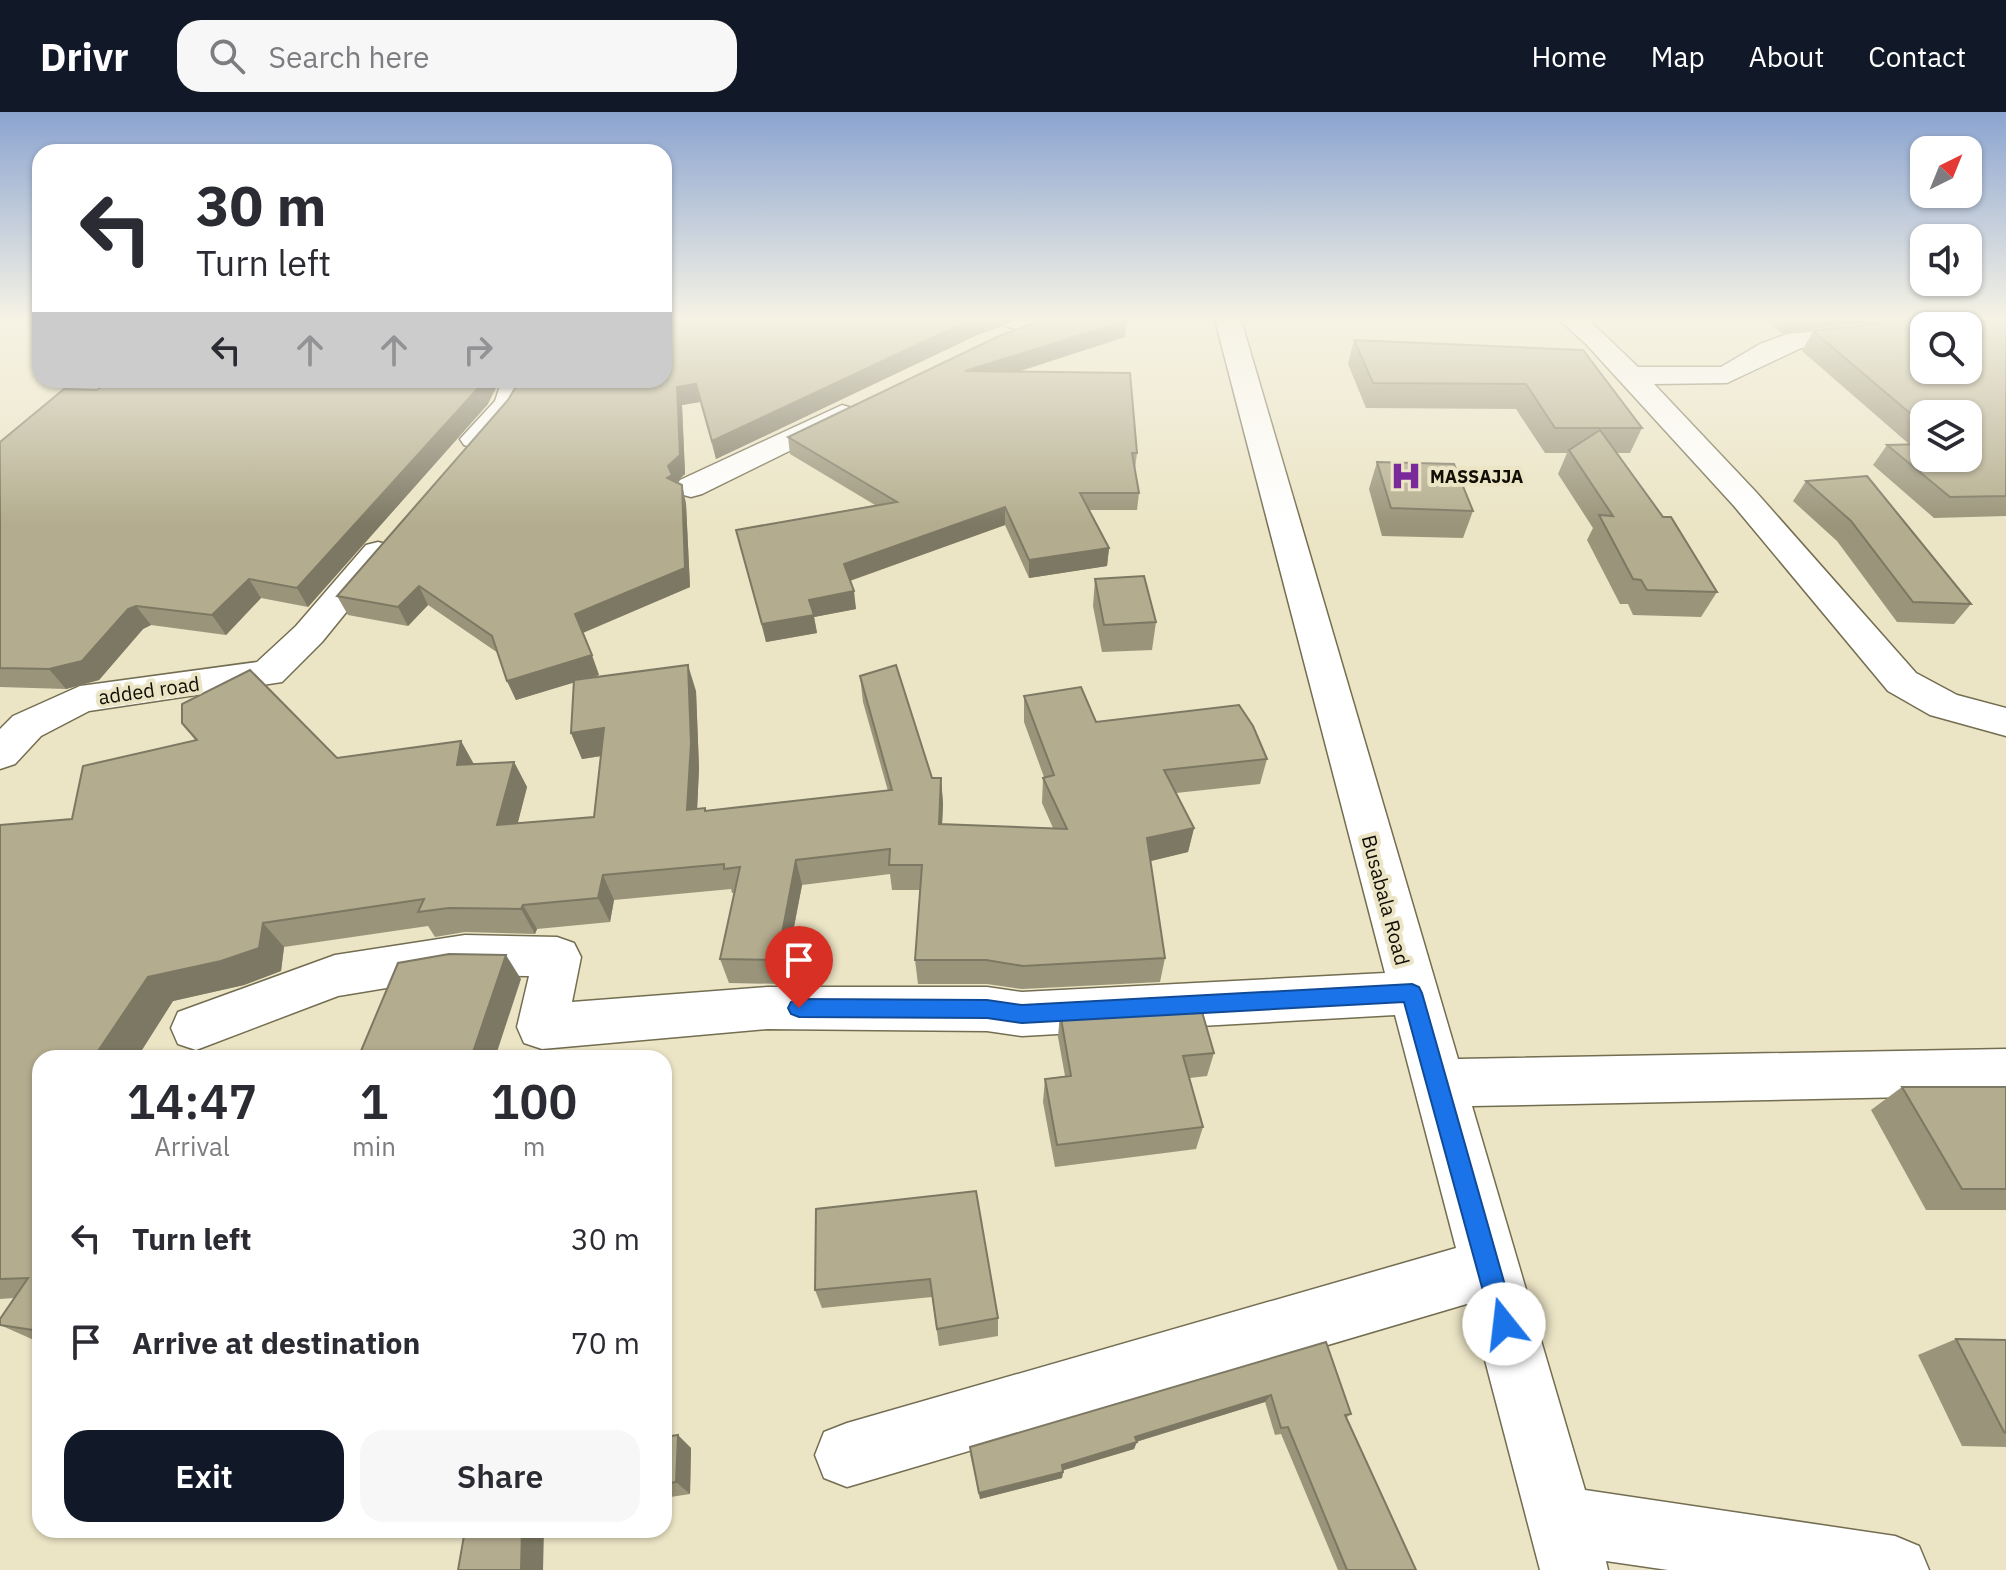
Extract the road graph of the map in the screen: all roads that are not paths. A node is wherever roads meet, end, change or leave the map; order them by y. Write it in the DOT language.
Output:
graph roads {
  1 [pos="515,388"];
  2 [pos="1247,388"];
  3 [pos="1641,388"];
  4 [pos="874,399"];
  5 [pos="459,457"];
  6 [pos="691,487"];
  7 [pos="399,528"];
  8 [pos="2006,722"];
  9 [pos="0,754"];
  10 [pos="1412,993"];
  11 [pos="196,1028"];
  12 [pos="2006,1072"];
  13 [pos="1438,1083"];
  14 [pos="1488,1268"];
  15 [pos="847,1455"];
  16 [pos="1566,1545"];
  17 [pos="1895,1570"];
  1 -- 5 [label="street"];
  2 -- 10 [label="street, Busabala Road"];
  3 -- 8 [label="street"];
  4 -- 6 [label="street"];
  7 -- 9 [label="street, added road"];
  10 -- 11 [label="street"];
  10 -- 13 [label="street, Busabala Road"];
  12 -- 13 [label="street"];
  13 -- 14 [label="street, Busabala Road"];
  14 -- 15 [label="street"];
  14 -- 16 [label="street, Busabala Road"];
  16 -- 17 [label="street"];
}
